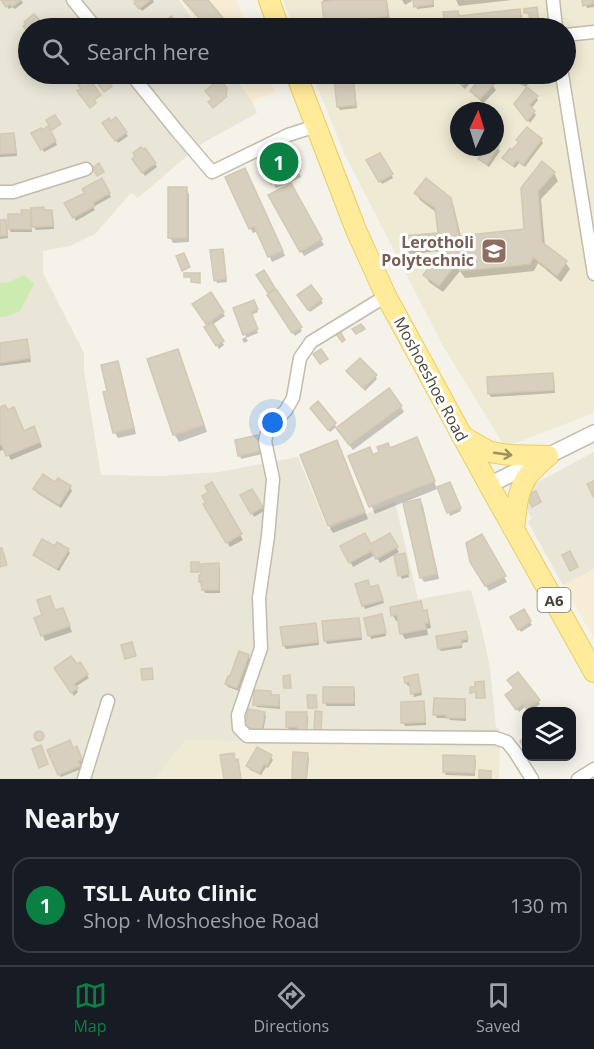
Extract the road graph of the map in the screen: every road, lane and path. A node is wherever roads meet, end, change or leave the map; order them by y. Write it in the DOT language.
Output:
graph roads {
  1 [pos="73,0"];
  2 [pos="269,0"];
  3 [pos="553,0"];
  4 [pos="88,18"];
  5 [pos="275,18"];
  6 [pos="554,18"];
  7 [pos="594,32"];
  8 [pos="576,34"];
  9 [pos="139,84"];
  10 [pos="300,84"];
  11 [pos="564,84"];
  12 [pos="316,126"];
  13 [pos="86,169"];
  14 [pos="0,192"];
  15 [pos="594,274"];
  16 [pos="386,296"];
  17 [pos="594,433"];
  18 [pos="462,436"];
  19 [pos="548,456"];
  20 [pos="489,485"];
  21 [pos="514,529"];
  22 [pos="594,672"];
  23 [pos="108,701"];
  24 [pos="594,769"];
  25 [pos="84,779"];
  26 [pos="532,779"];
  27 [pos="578,779"];
  1 -- 4 [label="street"];
  2 -- 5 [label="main road"];
  3 -- 6 [label="street"];
  7 -- 8 [label="street"];
  9 -- 12 [label="street"];
  10 -- 12 [label="main road, Moshoeshoe Road / A6"];
  11 -- 15 [label="street"];
  12 -- 16 [label="main road, Moshoeshoe Road / A6"];
  13 -- 14 [label="street"];
  16 -- 18 [label="main road, Moshoeshoe Road / A6"];
  16 -- 26 [label="street"];
  17 -- 19 [label="street"];
  18 -- 19 [label="main road, one-way"];
  18 -- 20 [label="main road, Moshoeshoe Road / A6"];
  19 -- 20 [label="street"];
  19 -- 21 [label="main road"];
  20 -- 21 [label="main road, Moshoeshoe Road / A6"];
  21 -- 22 [label="main road, Moshoeshoe Road / A6"];
  23 -- 25 [label="street"];
  24 -- 27 [label="street"];
}
